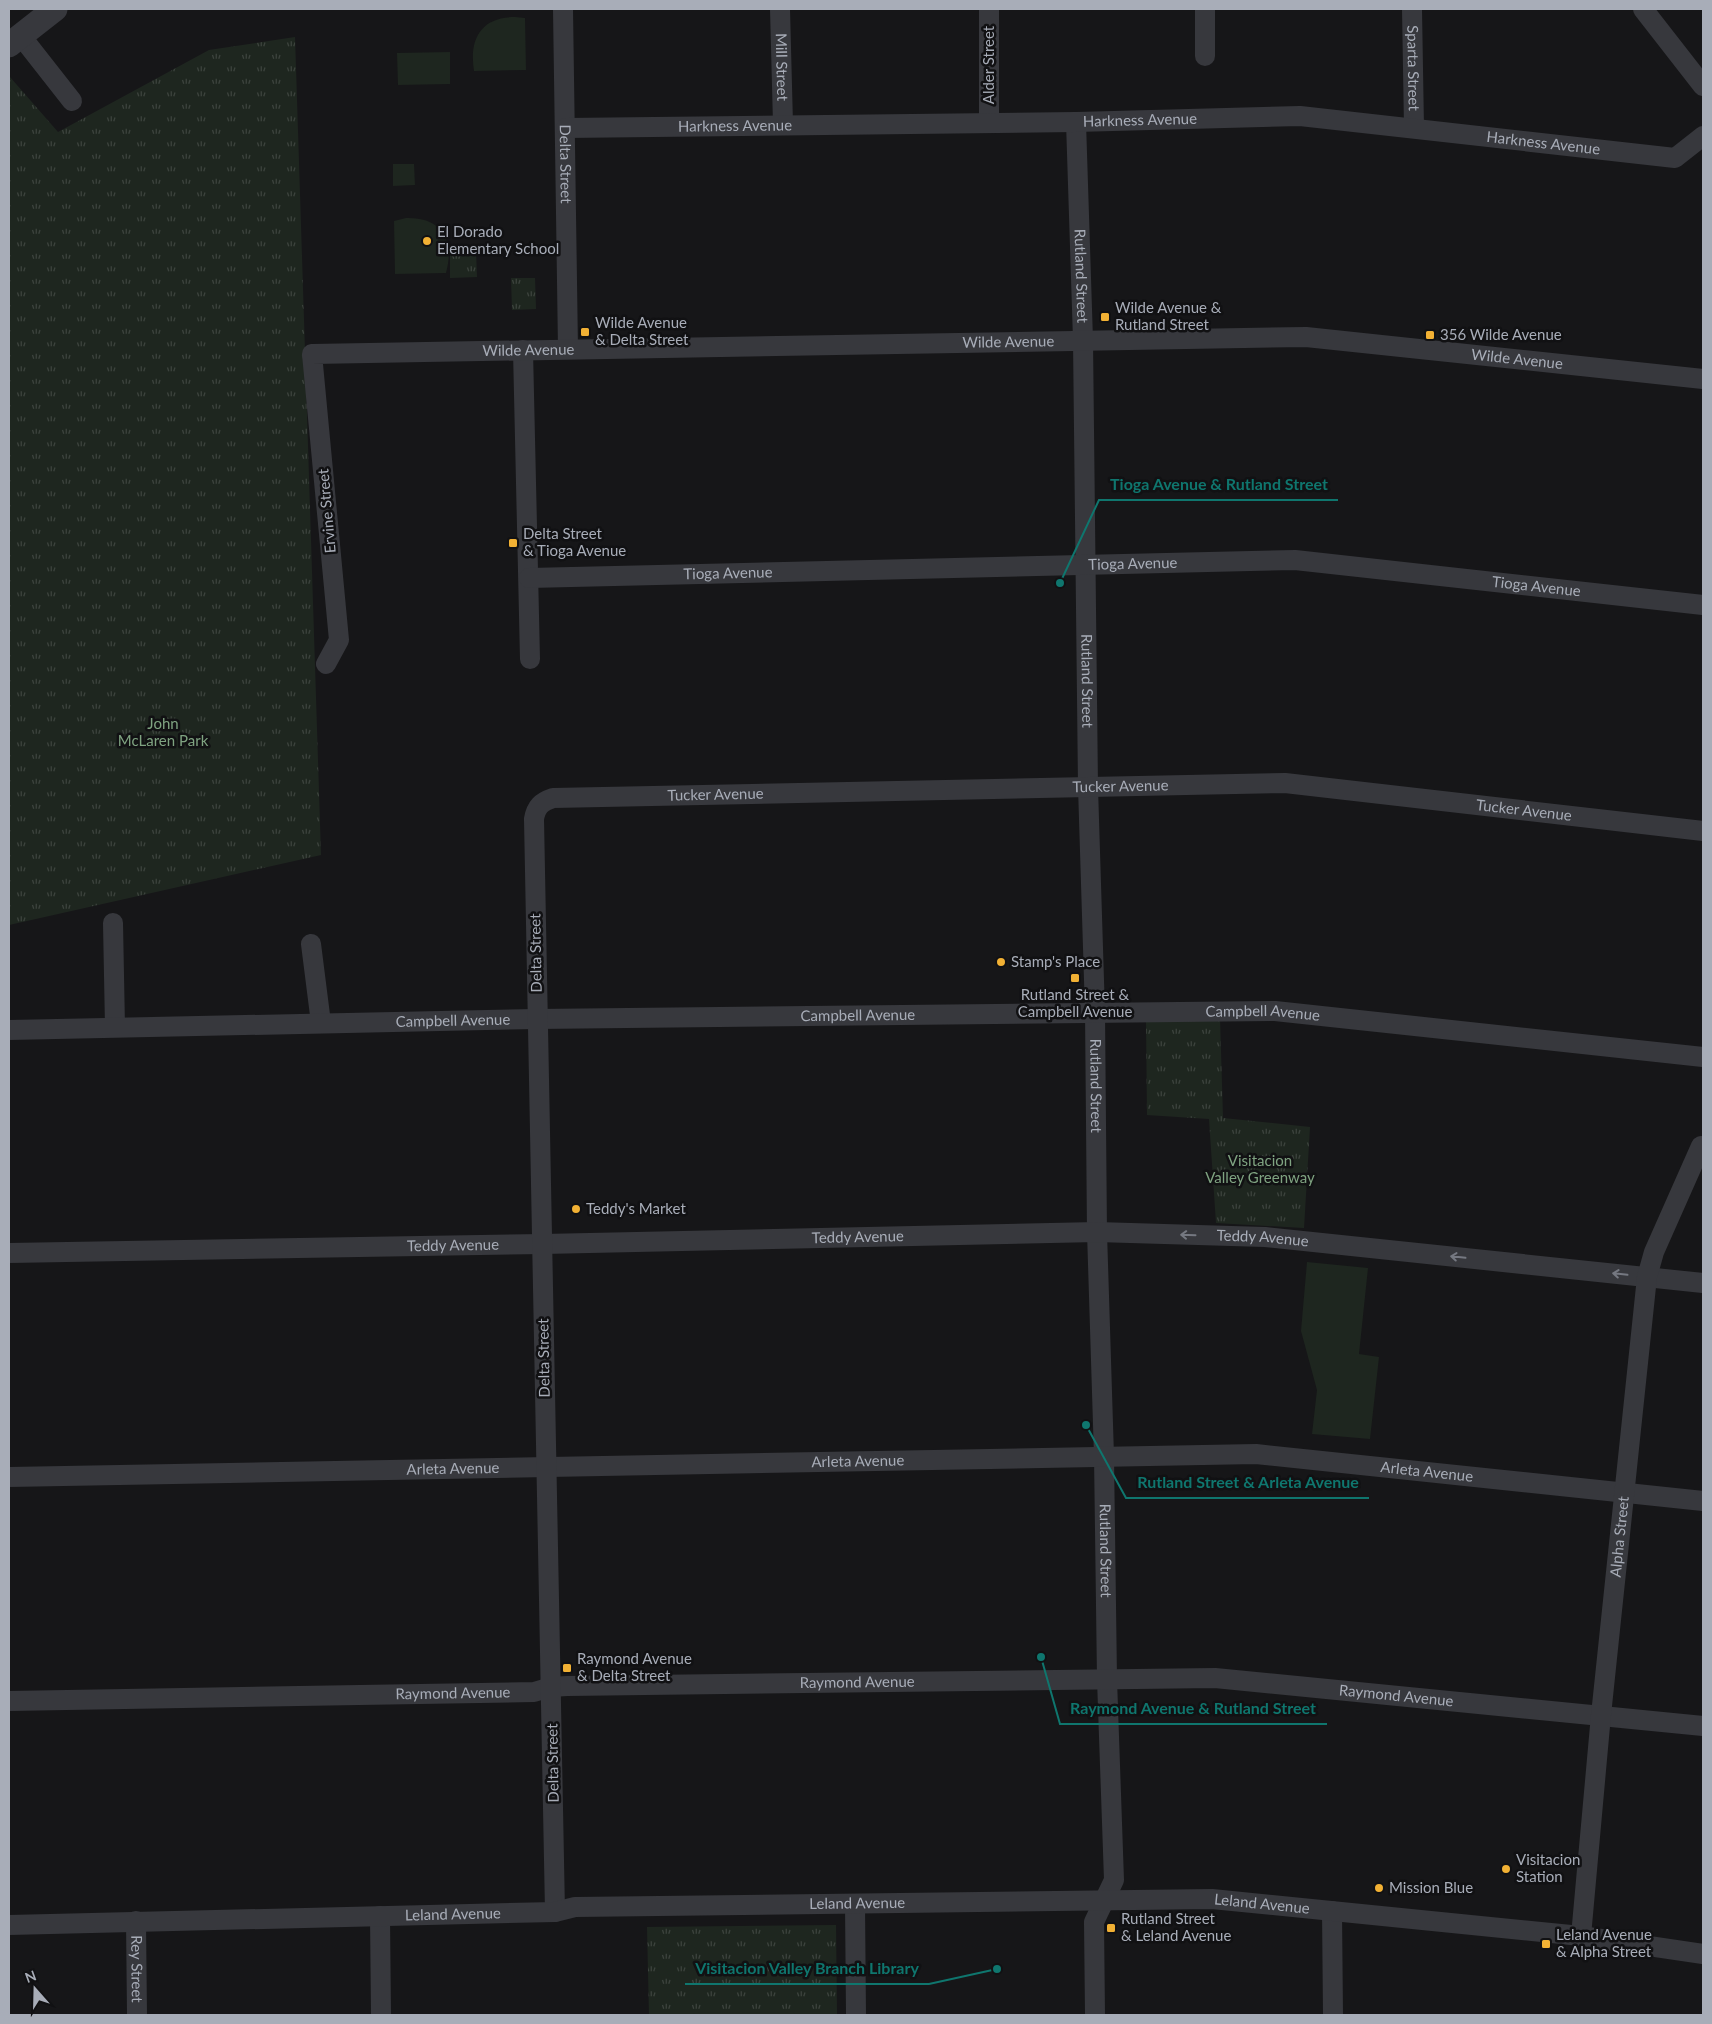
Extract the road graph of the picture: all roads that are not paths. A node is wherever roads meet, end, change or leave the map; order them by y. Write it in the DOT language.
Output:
graph roads {
  1 [pos="54,9"];
  2 [pos="563,9"];
  3 [pos="780,9"];
  4 [pos="989,9"];
  5 [pos="1205,9"];
  6 [pos="1412,9"];
  7 [pos="1643,9"];
  8 [pos="15,41"];
  9 [pos="1205,56"];
  10 [pos="1703,86"];
  11 [pos="72,102"];
  12 [pos="989,122"];
  13 [pos="1076,122"];
  14 [pos="783,124"];
  15 [pos="566,128"];
  16 [pos="1414,128"];
  17 [pos="1703,136"];
  18 [pos="1083,340"];
  19 [pos="568,349"];
  20 [pos="523,350"];
  21 [pos="312,354"];
  22 [pos="1703,379"];
  23 [pos="1084,566"];
  24 [pos="530,578"];
  25 [pos="1703,605"];
  26 [pos="530,659"];
  27 [pos="326,664"];
  28 [pos="1088,787"];
  29 [pos="538,806"];
  30 [pos="1703,831"];
  31 [pos="113,923"];
  32 [pos="311,944"];
  33 [pos="1095,1012"];
  34 [pos="537,1019"];
  35 [pos="321,1023"];
  36 [pos="116,1027"];
  37 [pos="9,1030"];
  38 [pos="1703,1057"];
  39 [pos="1701,1146"];
  40 [pos="1096,1232"];
  41 [pos="543,1244"];
  42 [pos="9,1253"];
  43 [pos="1647,1277"];
  44 [pos="1703,1283"];
  45 [pos="1104,1456"];
  46 [pos="546,1468"];
  47 [pos="9,1477"];
  48 [pos="1626,1493"];
  49 [pos="1703,1501"];
  50 [pos="1107,1680"];
  51 [pos="551,1687"];
  52 [pos="9,1701"];
  53 [pos="1601,1715"];
  54 [pos="1703,1726"];
  55 [pos="1104,1901"];
  56 [pos="855,1905"];
  57 [pos="1332,1911"];
  58 [pos="555,1912"];
  59 [pos="380,1916"];
  60 [pos="136,1921"];
  61 [pos="9,1925"];
  62 [pos="1581,1936"];
  63 [pos="1703,1954"];
  64 [pos="137,2015"];
  65 [pos="381,2015"];
  66 [pos="856,2015"];
  67 [pos="1095,2015"];
  68 [pos="1333,2015"];
  1 -- 8 [label="street"];
  2 -- 15 [label="street, Delta Street"];
  3 -- 14 [label="street, Mill Street"];
  4 -- 12 [label="street, Alder Street"];
  5 -- 9 [label="street"];
  6 -- 16 [label="street, Sparta Street"];
  7 -- 10 [label="street"];
  8 -- 11 [label="street"];
  12 -- 13 [label="street, Harkness Avenue"];
  12 -- 14 [label="street, Harkness Avenue"];
  13 -- 16 [label="street, Harkness Avenue"];
  13 -- 18 [label="street, Rutland Street"];
  14 -- 15 [label="street, Harkness Avenue"];
  15 -- 19 [label="street, Delta Street"];
  16 -- 17 [label="street, Harkness Avenue"];
  18 -- 19 [label="street, Wilde Avenue"];
  18 -- 22 [label="street, Wilde Avenue"];
  18 -- 23 [label="street, Rutland Street"];
  19 -- 20 [label="street, Wilde Avenue"];
  20 -- 21 [label="street, Wilde Avenue"];
  20 -- 24 [label="street"];
  21 -- 27 [label="street, Ervine Street"];
  23 -- 24 [label="street, Tioga Avenue"];
  23 -- 25 [label="street, Tioga Avenue"];
  23 -- 28 [label="street, Rutland Street"];
  24 -- 26 [label="street"];
  28 -- 29 [label="street, Tucker Avenue"];
  28 -- 30 [label="street, Tucker Avenue"];
  28 -- 33 [label="street, Rutland Street"];
  29 -- 34 [label="street, Delta Street"];
  31 -- 36 [label="street"];
  32 -- 35 [label="street"];
  33 -- 34 [label="street, Campbell Avenue"];
  33 -- 38 [label="street, Campbell Avenue"];
  33 -- 40 [label="street, Rutland Street"];
  34 -- 35 [label="street, Campbell Avenue"];
  34 -- 41 [label="street, Delta Street"];
  35 -- 36 [label="street, Campbell Avenue"];
  36 -- 37 [label="street, Campbell Avenue"];
  39 -- 43 [label="street, Alpha Street"];
  40 -- 41 [label="street, Teddy Avenue"];
  43 -- 40 [label="street, Teddy Avenue, one-way"];
  40 -- 45 [label="street, Rutland Street"];
  41 -- 42 [label="street, Teddy Avenue"];
  41 -- 46 [label="street, Delta Street"];
  43 -- 44 [label="street, Teddy Avenue"];
  43 -- 48 [label="street, Alpha Street"];
  45 -- 46 [label="street, Arleta Avenue"];
  45 -- 48 [label="street, Arleta Avenue"];
  45 -- 50 [label="street, Rutland Street"];
  46 -- 47 [label="street, Arleta Avenue"];
  46 -- 51 [label="street, Delta Street"];
  48 -- 49 [label="street, Arleta Avenue"];
  48 -- 53 [label="street, Alpha Street"];
  50 -- 51 [label="street, Raymond Avenue"];
  50 -- 53 [label="street, Raymond Avenue"];
  50 -- 55 [label="street, Rutland Street"];
  51 -- 52 [label="street, Raymond Avenue"];
  51 -- 58 [label="street, Delta Street"];
  53 -- 54 [label="street, Raymond Avenue"];
  53 -- 62 [label="street, Alpha Street"];
  55 -- 56 [label="street, Leland Avenue"];
  55 -- 57 [label="street, Leland Avenue"];
  55 -- 67 [label="street, Rutland Street"];
  56 -- 58 [label="street, Leland Avenue"];
  56 -- 66 [label="street"];
  57 -- 62 [label="street, Leland Avenue"];
  57 -- 68 [label="street"];
  58 -- 59 [label="street, Leland Avenue"];
  59 -- 60 [label="street, Leland Avenue"];
  59 -- 65 [label="street"];
  60 -- 61 [label="street, Leland Avenue"];
  60 -- 64 [label="street, Rey Street"];
  62 -- 63 [label="street, Leland Avenue"];
}
